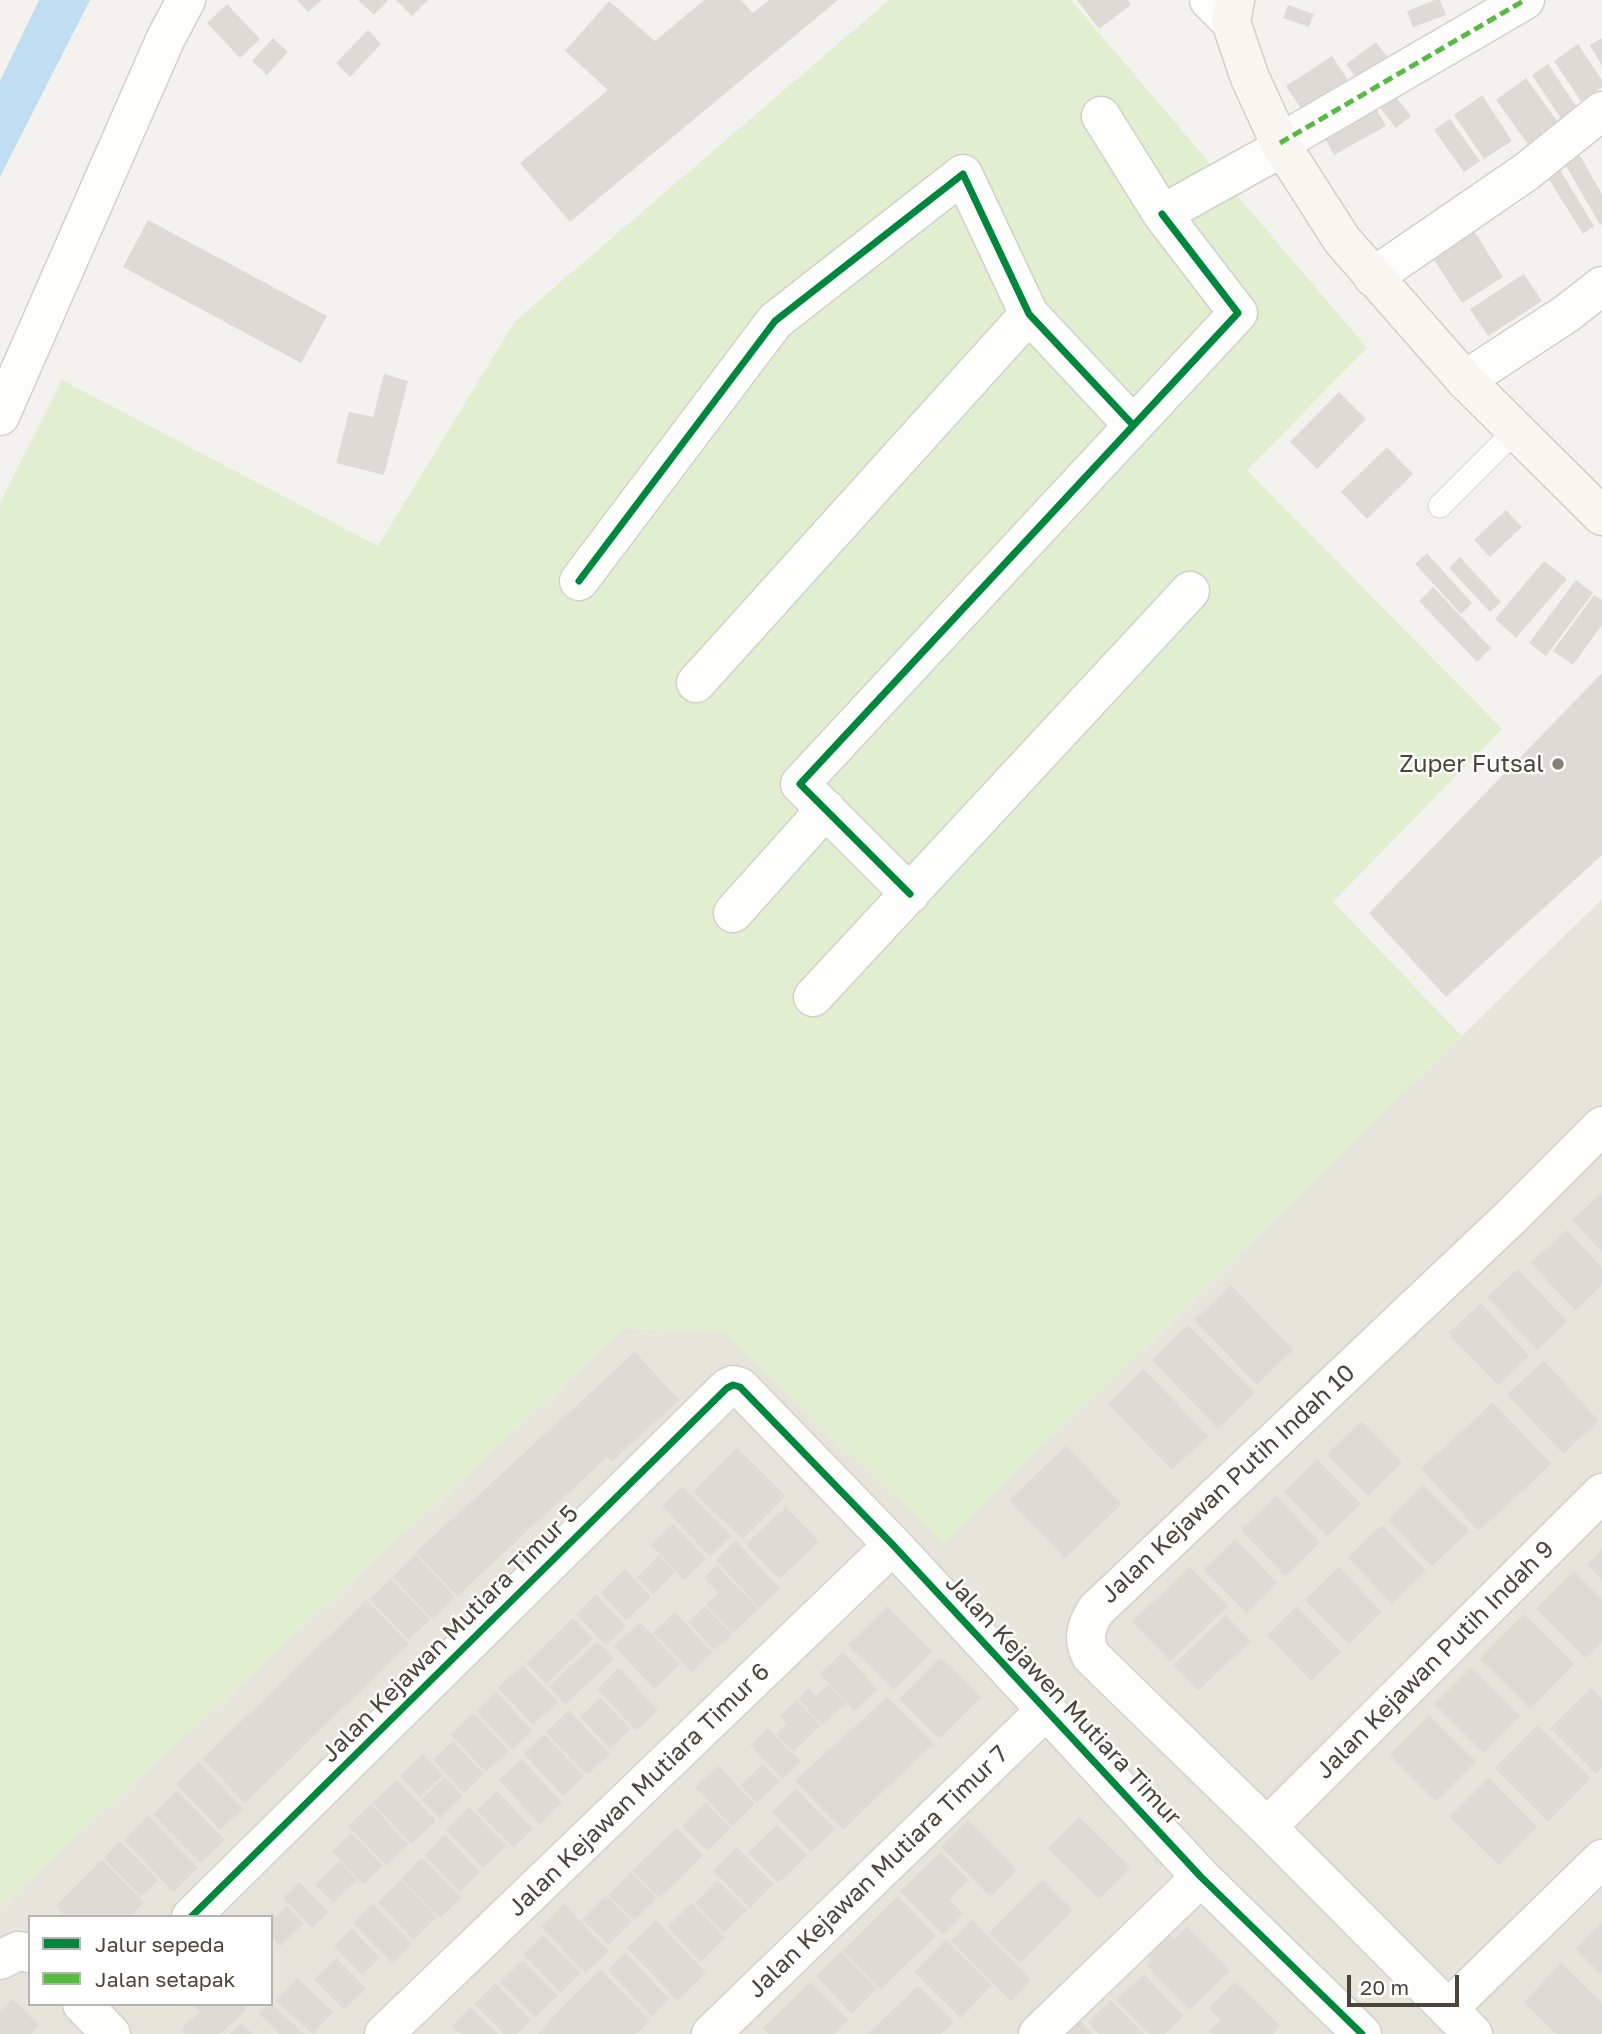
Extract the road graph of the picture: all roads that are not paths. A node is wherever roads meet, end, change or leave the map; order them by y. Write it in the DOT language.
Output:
graph roads {
  1 [pos="186,0"];
  2 [pos="1525,0"];
  3 [pos="1225,7"];
  4 [pos="1602,111"];
  5 [pos="1101,116"];
  6 [pos="1281,145"];
  7 [pos="1162,214"];
  8 [pos="1373,277"];
  9 [pos="1602,286"];
  10 [pos="1029,314"];
  11 [pos="1465,380"];
  12 [pos="0,416"];
  13 [pos="1133,425"];
  14 [pos="1516,430"];
  15 [pos="1440,506"];
  16 [pos="1602,516"];
  17 [pos="579,581"];
  18 [pos="1191,591"];
  19 [pos="696,683"];
  20 [pos="826,809"];
  21 [pos="910,894"];
  22 [pos="733,913"];
  23 [pos="813,998"];
  24 [pos="1602,1126"];
  25 [pos="740,1387"];
  26 [pos="1602,1493"];
  27 [pos="893,1545"];
  28 [pos="1046,1710"];
  29 [pos="1267,1826"];
  30 [pos="1602,1858"];
  31 [pos="1201,1877"];
  32 [pos="193,1915"];
  33 [pos="28,1953"];
  34 [pos="0,1960"];
  35 [pos="1460,2022"];
  36 [pos="384,2034"];
  37 [pos="711,2034"];
  38 [pos="1038,2034"];
  39 [pos="1361,2034"];
  1 -- 12 [label="street"];
  2 -- 6 [label="street"];
  3 -- 6 [label="street"];
  4 -- 8 [label="street"];
  5 -- 7 [label="street"];
  6 -- 7 [label="street"];
  6 -- 8 [label="street"];
  7 -- 13 [label="street"];
  8 -- 11 [label="street"];
  9 -- 11 [label="street"];
  10 -- 13 [label="street"];
  10 -- 17 [label="street"];
  10 -- 19 [label="street"];
  11 -- 14 [label="street"];
  13 -- 20 [label="street"];
  14 -- 15 [label="lane"];
  14 -- 16 [label="street"];
  18 -- 21 [label="street"];
  20 -- 21 [label="street"];
  20 -- 22 [label="street"];
  21 -- 23 [label="street"];
  24 -- 29 [label="street, Jalan Kejawan Putih Indah 10"];
  25 -- 27 [label="street, Jalan Kejawen Mutiara Timur"];
  25 -- 32 [label="street, Jalan Kejawan Mutiara Timur 5"];
  26 -- 29 [label="street, Jalan Kejawan Putih Indah 9"];
  27 -- 28 [label="street, Jalan Kejawen Mutiara Timur"];
  27 -- 36 [label="street, Jalan Kejawan Mutiara Timur 6"];
  28 -- 31 [label="street, Jalan Kejawen Mutiara Timur"];
  28 -- 37 [label="street, Jalan Kejawan Mutiara Timur 7"];
  29 -- 35 [label="street, Jalan Kejawan Putih Indah 10"];
  30 -- 35 [label="street"];
  31 -- 38 [label="street"];
  31 -- 39 [label="street, Jalan Kejawen Mutiara Timur"];
  33 -- 34 [label="street"];
}
